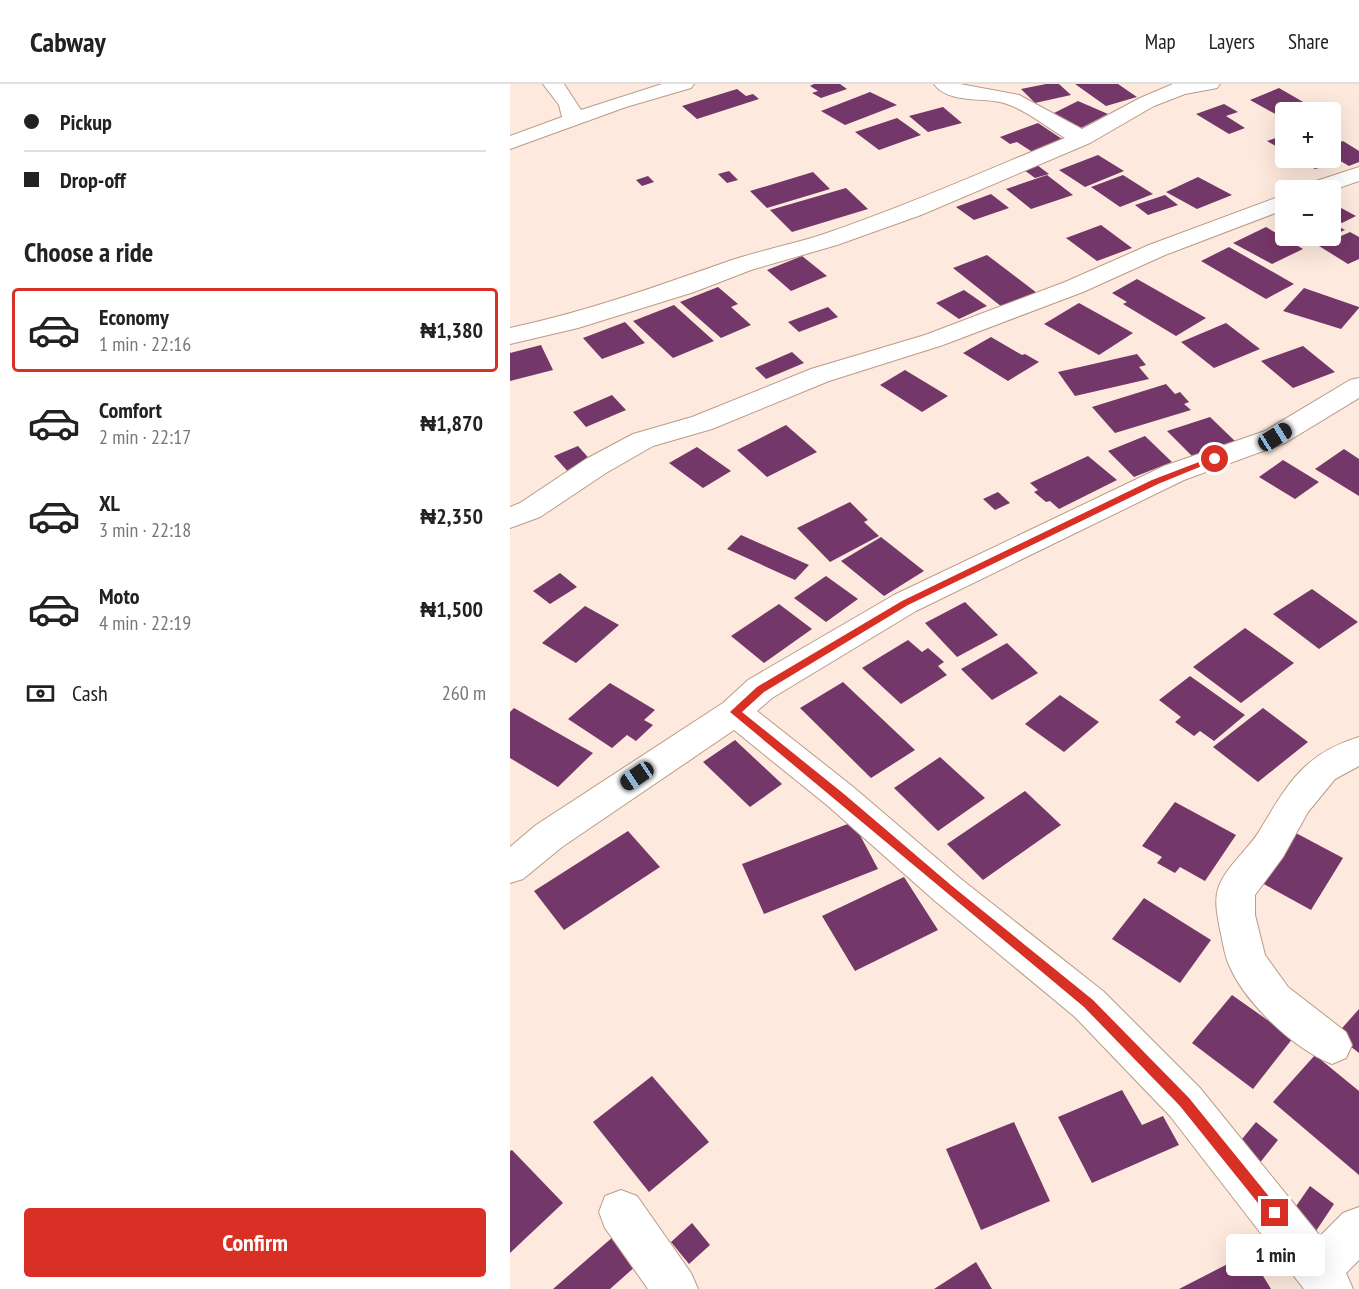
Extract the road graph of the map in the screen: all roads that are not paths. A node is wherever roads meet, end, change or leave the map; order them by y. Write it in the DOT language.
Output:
graph roads {
  1 [pos="553,84"];
  2 [pos="684,84"];
  3 [pos="944,84"];
  4 [pos="1210,84"];
  5 [pos="574,120"];
  6 [pos="1082,138"];
  7 [pos="510,143"];
  8 [pos="1359,174"];
  9 [pos="1341,180"];
  10 [pos="1275,205"];
  11 [pos="510,336"];
  12 [pos="1359,386"];
  13 [pos="510,518"];
  14 [pos="735,712"];
  15 [pos="1359,750"];
  16 [pos="510,868"];
  17 [pos="1332,1045"];
  18 [pos="621,1212"];
  19 [pos="1359,1229"];
  20 [pos="1324,1279"];
  21 [pos="675,1289"];
  1 -- 5 [label="street"];
  2 -- 5 [label="street"];
  3 -- 6 [label="street"];
  4 -- 6 [label="street"];
  5 -- 7 [label="street"];
  6 -- 11 [label="street"];
  8 -- 9 [label="street"];
  10 -- 13 [label="street"];
  12 -- 14 [label="street"];
  14 -- 16 [label="street"];
  14 -- 20 [label="street"];
  15 -- 17 [label="street"];
  18 -- 21 [label="street"];
  19 -- 20 [label="street"];
}
